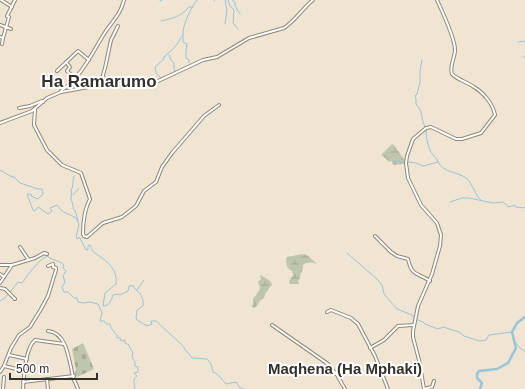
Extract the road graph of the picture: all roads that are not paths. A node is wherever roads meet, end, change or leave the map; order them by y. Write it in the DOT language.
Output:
graph roads {
  1 [pos="1,0"];
  2 [pos="16,0"];
  3 [pos="124,0"];
  4 [pos="313,0"];
  5 [pos="437,0"];
  6 [pos="12,7"];
  7 [pos="0,25"];
  8 [pos="118,26"];
  9 [pos="5,27"];
  10 [pos="11,29"];
  11 [pos="2,38"];
  12 [pos="2,44"];
  13 [pos="89,60"];
  14 [pos="66,62"];
  15 [pos="57,71"];
  16 [pos="74,78"];
  17 [pos="105,85"];
  18 [pos="61,92"];
  19 [pos="42,102"];
  20 [pos="219,105"];
  21 [pos="20,108"];
  22 [pos="35,109"];
  23 [pos="0,122"];
  24 [pos="375,236"];
  25 [pos="20,247"];
  26 [pos="47,254"];
  27 [pos="28,260"];
  28 [pos="0,265"];
  29 [pos="12,265"];
  30 [pos="48,266"];
  31 [pos="0,274"];
  32 [pos="4,277"];
  33 [pos="430,281"];
  34 [pos="0,283"];
  35 [pos="0,288"];
  36 [pos="15,299"];
  37 [pos="327,312"];
  38 [pos="414,324"];
  39 [pos="272,325"];
  40 [pos="48,331"];
  41 [pos="64,344"];
  42 [pos="370,348"];
  43 [pos="9,355"];
  44 [pos="27,359"];
  45 [pos="4,366"];
  46 [pos="25,371"];
  47 [pos="0,372"];
  48 [pos="74,376"];
  49 [pos="4,378"];
  50 [pos="47,379"];
  51 [pos="434,381"];
  52 [pos="23,382"];
  53 [pos="4,389"];
  54 [pos="23,389"];
  55 [pos="48,389"];
  56 [pos="78,389"];
  57 [pos="344,389"];
  58 [pos="388,389"];
  59 [pos="424,389"];
  1 -- 6 [label="street"];
  2 -- 6 [label="street"];
  3 -- 13 [label="street"];
  4 -- 17 [label="street"];
  5 -- 33 [label="street"];
  6 -- 9 [label="street"];
  7 -- 9 [label="street"];
  8 -- 17 [label="street"];
  9 -- 10 [label="street"];
  9 -- 11 [label="street"];
  11 -- 12 [label="street"];
  13 -- 14 [label="street"];
  13 -- 16 [label="street"];
  14 -- 15 [label="street"];
  14 -- 16 [label="street"];
  16 -- 18 [label="street"];
  17 -- 18 [label="street"];
  18 -- 19 [label="street"];
  19 -- 21 [label="street"];
  19 -- 22 [label="street"];
  20 -- 22 [label="street"];
  22 -- 23 [label="street"];
  24 -- 33 [label="street"];
  25 -- 27 [label="street"];
  26 -- 27 [label="street"];
  27 -- 29 [label="street"];
  28 -- 29 [label="street"];
  29 -- 32 [label="street"];
  30 -- 43 [label="street"];
  31 -- 32 [label="street"];
  32 -- 34 [label="street"];
  33 -- 38 [label="street"];
  35 -- 36 [label="street"];
  37 -- 42 [label="street"];
  38 -- 42 [label="street"];
  38 -- 59 [label="street"];
  39 -- 57 [label="street"];
  40 -- 41 [label="street"];
  41 -- 44 [label="street"];
  41 -- 48 [label="street"];
  42 -- 58 [label="street"];
  43 -- 44 [label="street"];
  43 -- 45 [label="street"];
  44 -- 46 [label="street"];
  45 -- 46 [label="street"];
  45 -- 47 [label="street"];
  46 -- 52 [label="street"];
  48 -- 50 [label="street"];
  48 -- 56 [label="street"];
  49 -- 53 [label="street"];
  50 -- 52 [label="street"];
  50 -- 55 [label="street"];
  51 -- 59 [label="street"];
  52 -- 54 [label="street"];
}
